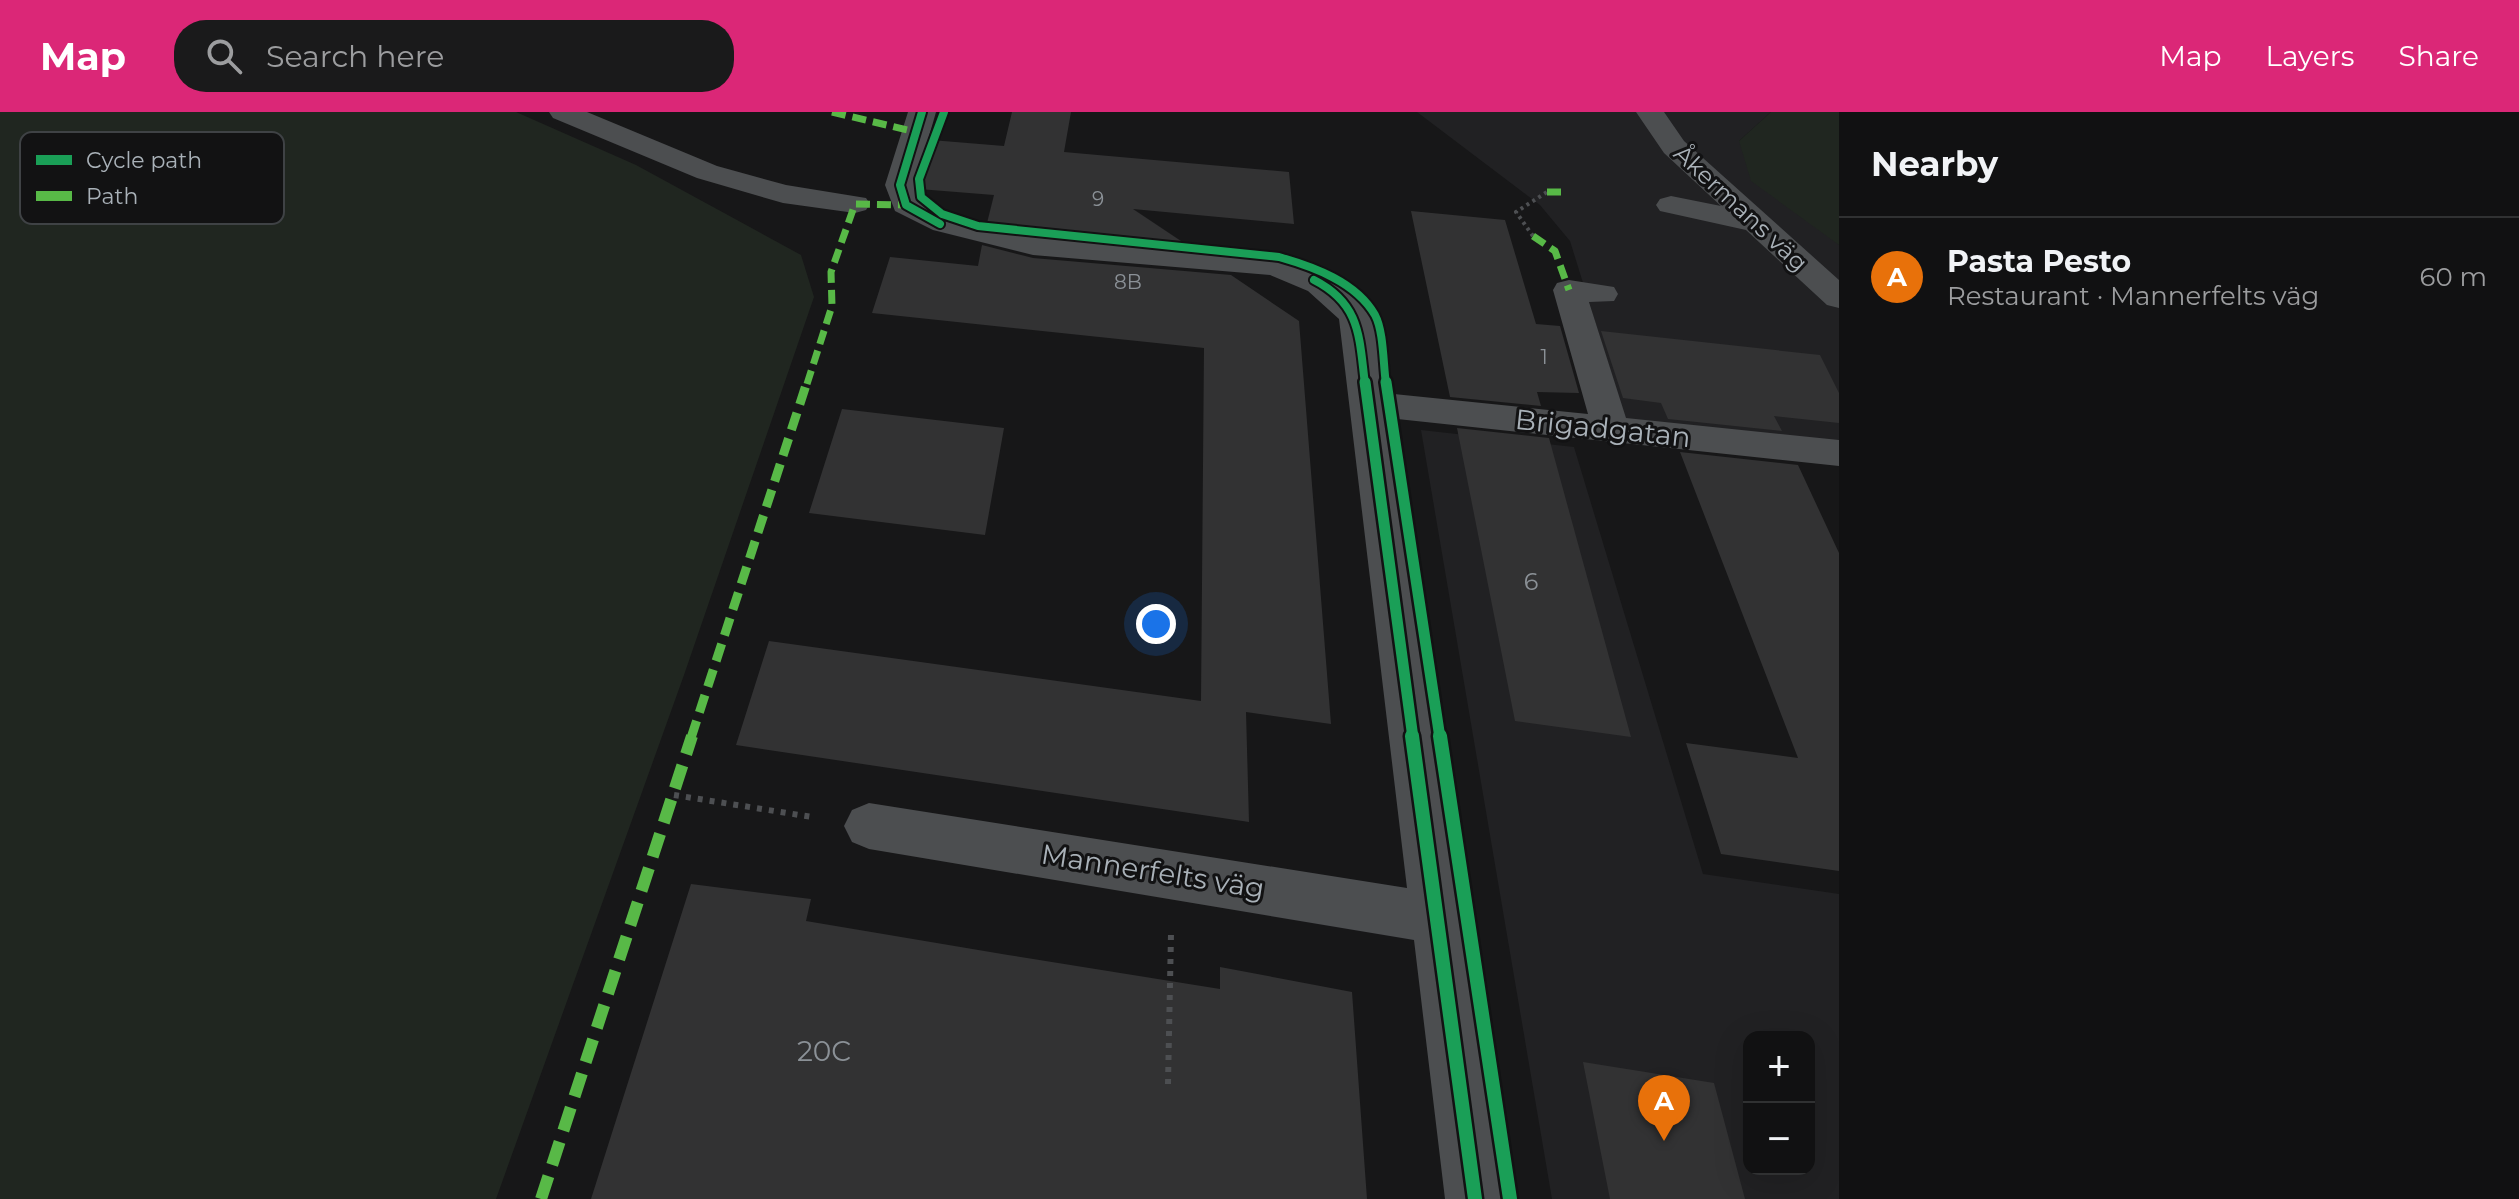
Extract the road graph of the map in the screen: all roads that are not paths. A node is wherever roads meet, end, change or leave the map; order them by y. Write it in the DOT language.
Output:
graph roads {
  1 [pos="563,112"];
  2 [pos="922,112"];
  3 [pos="1650,112"];
  4 [pos="855,204"];
  5 [pos="1671,205"];
  6 [pos="1753,222"];
  7 [pos="1602,294"];
  8 [pos="1839,298"];
  9 [pos="1366,403"];
  10 [pos="1611,428"];
  11 [pos="1839,453"];
  12 [pos="869,826"];
  13 [pos="1436,918"];
  14 [pos="1475,1199"];
  1 -- 4 [label="street"];
  2 -- 9 [label="street"];
  3 -- 6 [label="street, Åkermans väg"];
  5 -- 6 [label="street"];
  6 -- 8 [label="street, Åkermans väg"];
  7 -- 10 [label="street"];
  9 -- 10 [label="street, Brigadgatan"];
  9 -- 13 [label="street"];
  10 -- 11 [label="street, Brigadgatan"];
  12 -- 13 [label="street, Mannerfelts väg"];
  13 -- 14 [label="street"];
}
